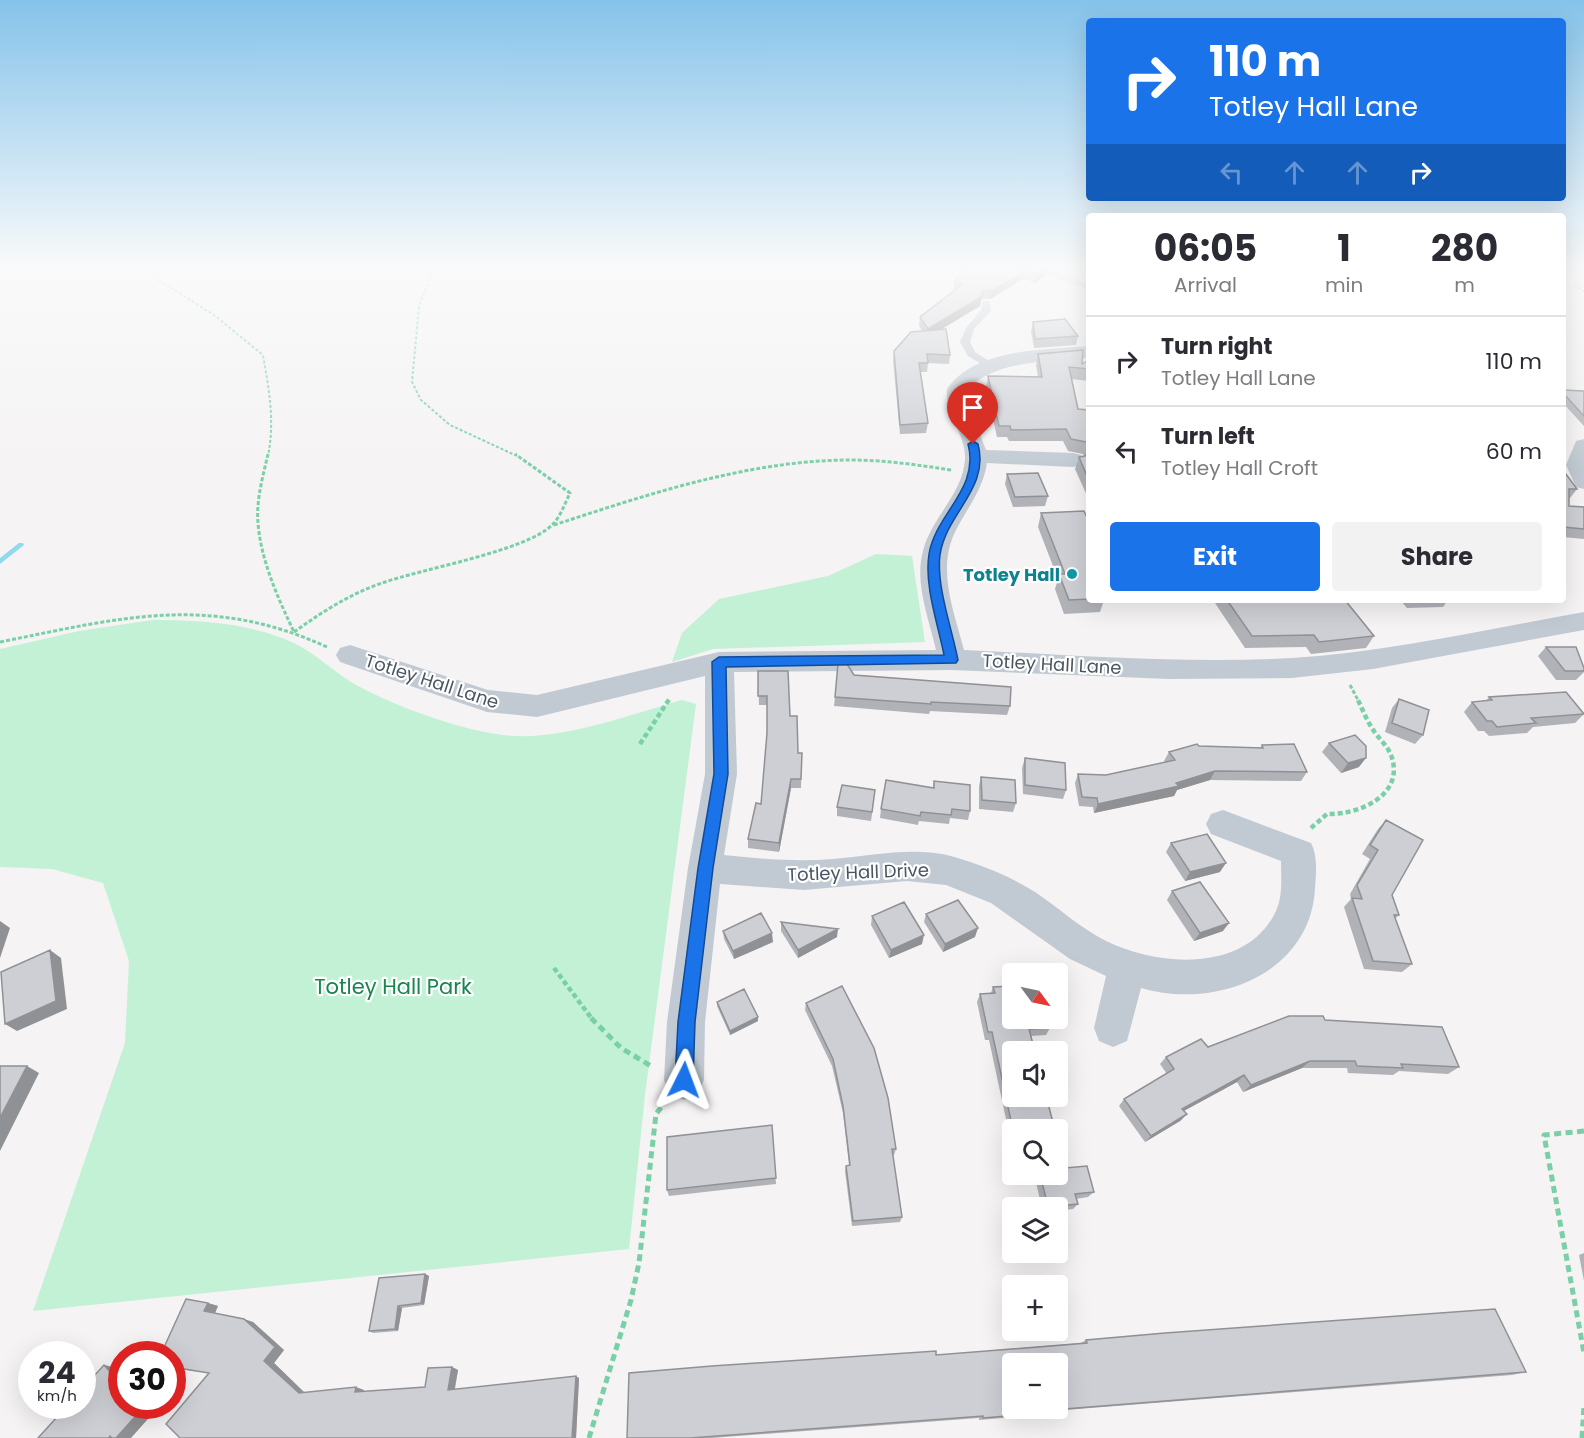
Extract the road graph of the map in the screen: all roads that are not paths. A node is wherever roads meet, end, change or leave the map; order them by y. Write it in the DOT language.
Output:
graph roads {
  1 [pos="965,336"];
  2 [pos="1086,352"];
  3 [pos="991,367"];
  4 [pos="1584,446"];
  5 [pos="1073,460"];
  6 [pos="975,465"];
  7 [pos="1584,482"];
  8 [pos="1584,621"];
  9 [pos="350,655"];
  10 [pos="952,660"];
  11 [pos="704,666"];
  12 [pos="1223,825"];
  13 [pos="705,868"];
  14 [pos="1127,967"];
  15 [pos="1113,1028"];
  16 [pos="684,1080"];
  1 -- 3 [label="lane"];
  2 -- 3 [label="street"];
  3 -- 6 [label="street"];
  4 -- 7 [label="street"];
  5 -- 6 [label="street"];
  6 -- 10 [label="street"];
  8 -- 10 [label="street, Totley Hall Lane"];
  9 -- 11 [label="street, Totley Hall Lane"];
  10 -- 11 [label="street, Totley Hall Lane"];
  11 -- 13 [label="street"];
  12 -- 14 [label="street, Totley Hall Drive"];
  13 -- 14 [label="street, Totley Hall Drive"];
  13 -- 16 [label="street"];
  14 -- 15 [label="street"];
}
